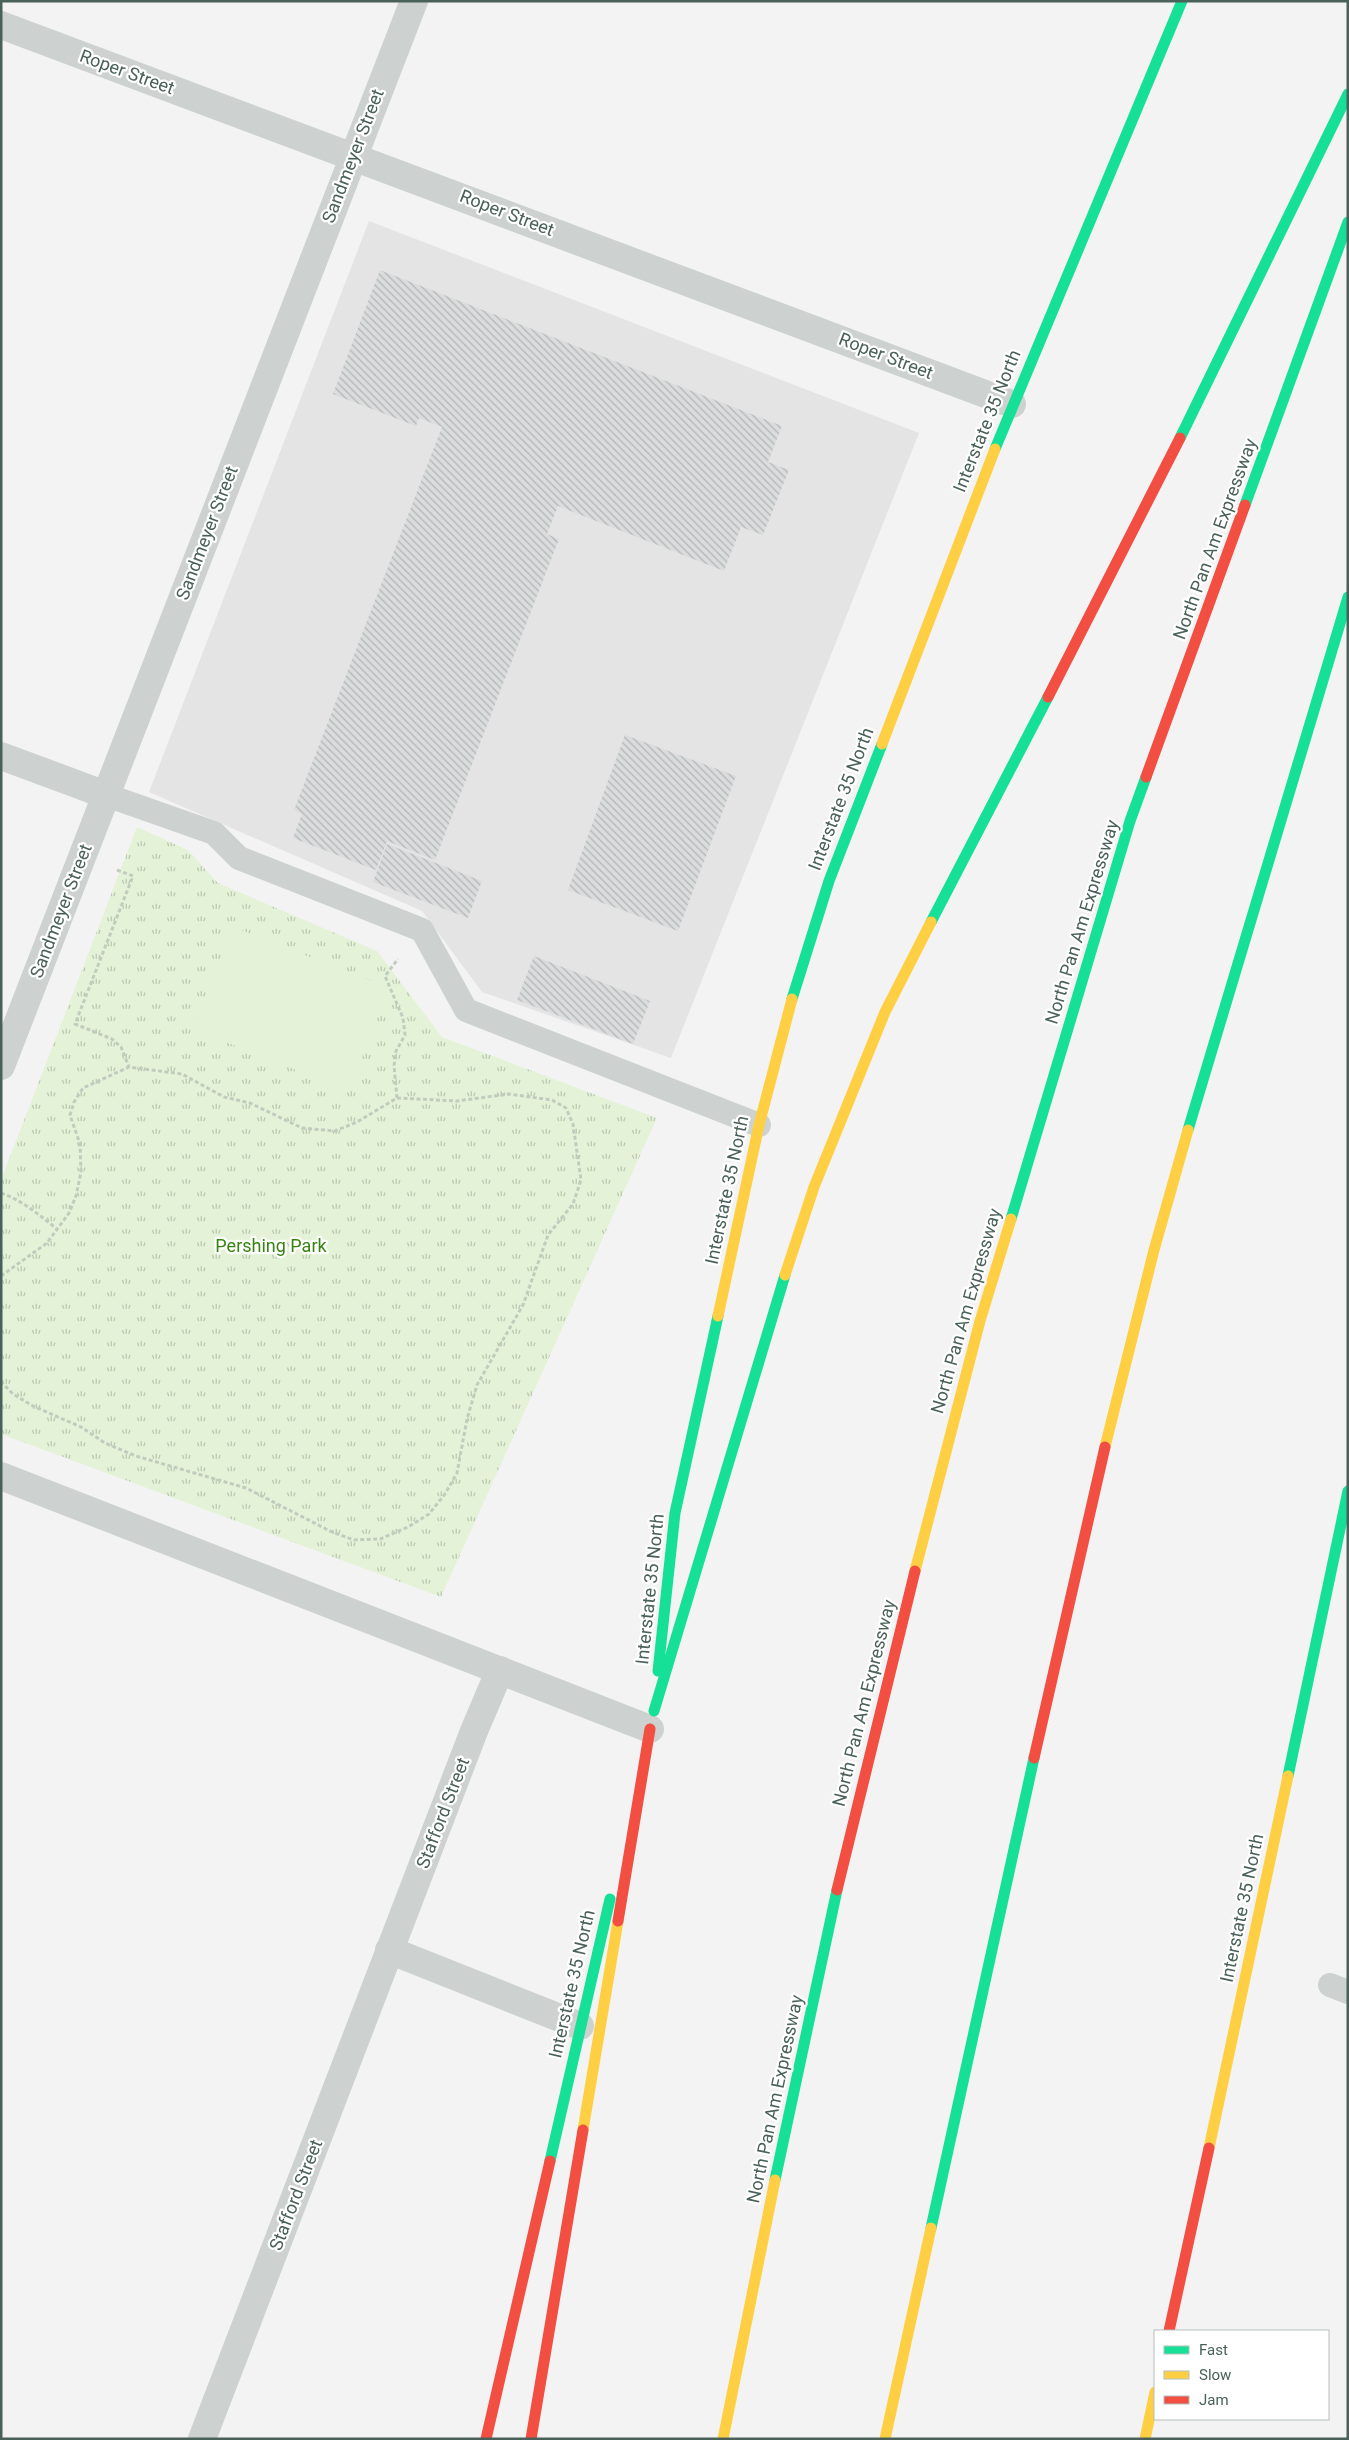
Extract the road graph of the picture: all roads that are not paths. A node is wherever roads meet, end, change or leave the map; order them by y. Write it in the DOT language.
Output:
graph roads {
  1 [pos="414,1"];
  2 [pos="1182,1"];
  3 [pos="1,25"];
  4 [pos="1348,94"];
  5 [pos="354,156"];
  6 [pos="1348,222"];
  7 [pos="1012,404"];
  8 [pos="1348,597"];
  9 [pos="1,756"];
  10 [pos="106,795"];
  11 [pos="1,1066"];
  12 [pos="759,1125"];
  13 [pos="1,1476"];
  14 [pos="1348,1491"];
  15 [pos="500,1670"];
  16 [pos="652,1720"];
  17 [pos="389,1950"];
  18 [pos="580,2026"];
  19 [pos="1168,2330"];
  20 [pos="1154,2397"];
  21 [pos="202,2439"];
  22 [pos="486,2439"];
  23 [pos="531,2439"];
  24 [pos="723,2439"];
  25 [pos="885,2439"];
  26 [pos="1145,2439"];
  1 -- 5 [label="street, Sandmeyer Street"];
  2 -- 7 [label="main road, Interstate 35 North"];
  3 -- 5 [label="street, Roper Street"];
  4 -- 16 [label="main road"];
  5 -- 7 [label="street, Roper Street"];
  5 -- 10 [label="street, Sandmeyer Street"];
  6 -- 24 [label="main road, North Pan Am Expressway"];
  7 -- 12 [label="main road, Interstate 35 North"];
  8 -- 25 [label="main road"];
  9 -- 10 [label="street"];
  10 -- 11 [label="street, Sandmeyer Street"];
  10 -- 12 [label="lane"];
  12 -- 16 [label="main road, Interstate 35 North"];
  13 -- 15 [label="street"];
  14 -- 19 [label="main road, Interstate 35 North"];
  15 -- 16 [label="street"];
  15 -- 17 [label="street, Stafford Street"];
  16 -- 18 [label="main road, Interstate 35 North"];
  16 -- 23 [label="main road"];
  17 -- 18 [label="street"];
  17 -- 21 [label="street, Stafford Street"];
  18 -- 22 [label="main road, Interstate 35 North"];
  20 -- 26 [label="main road"];
}
